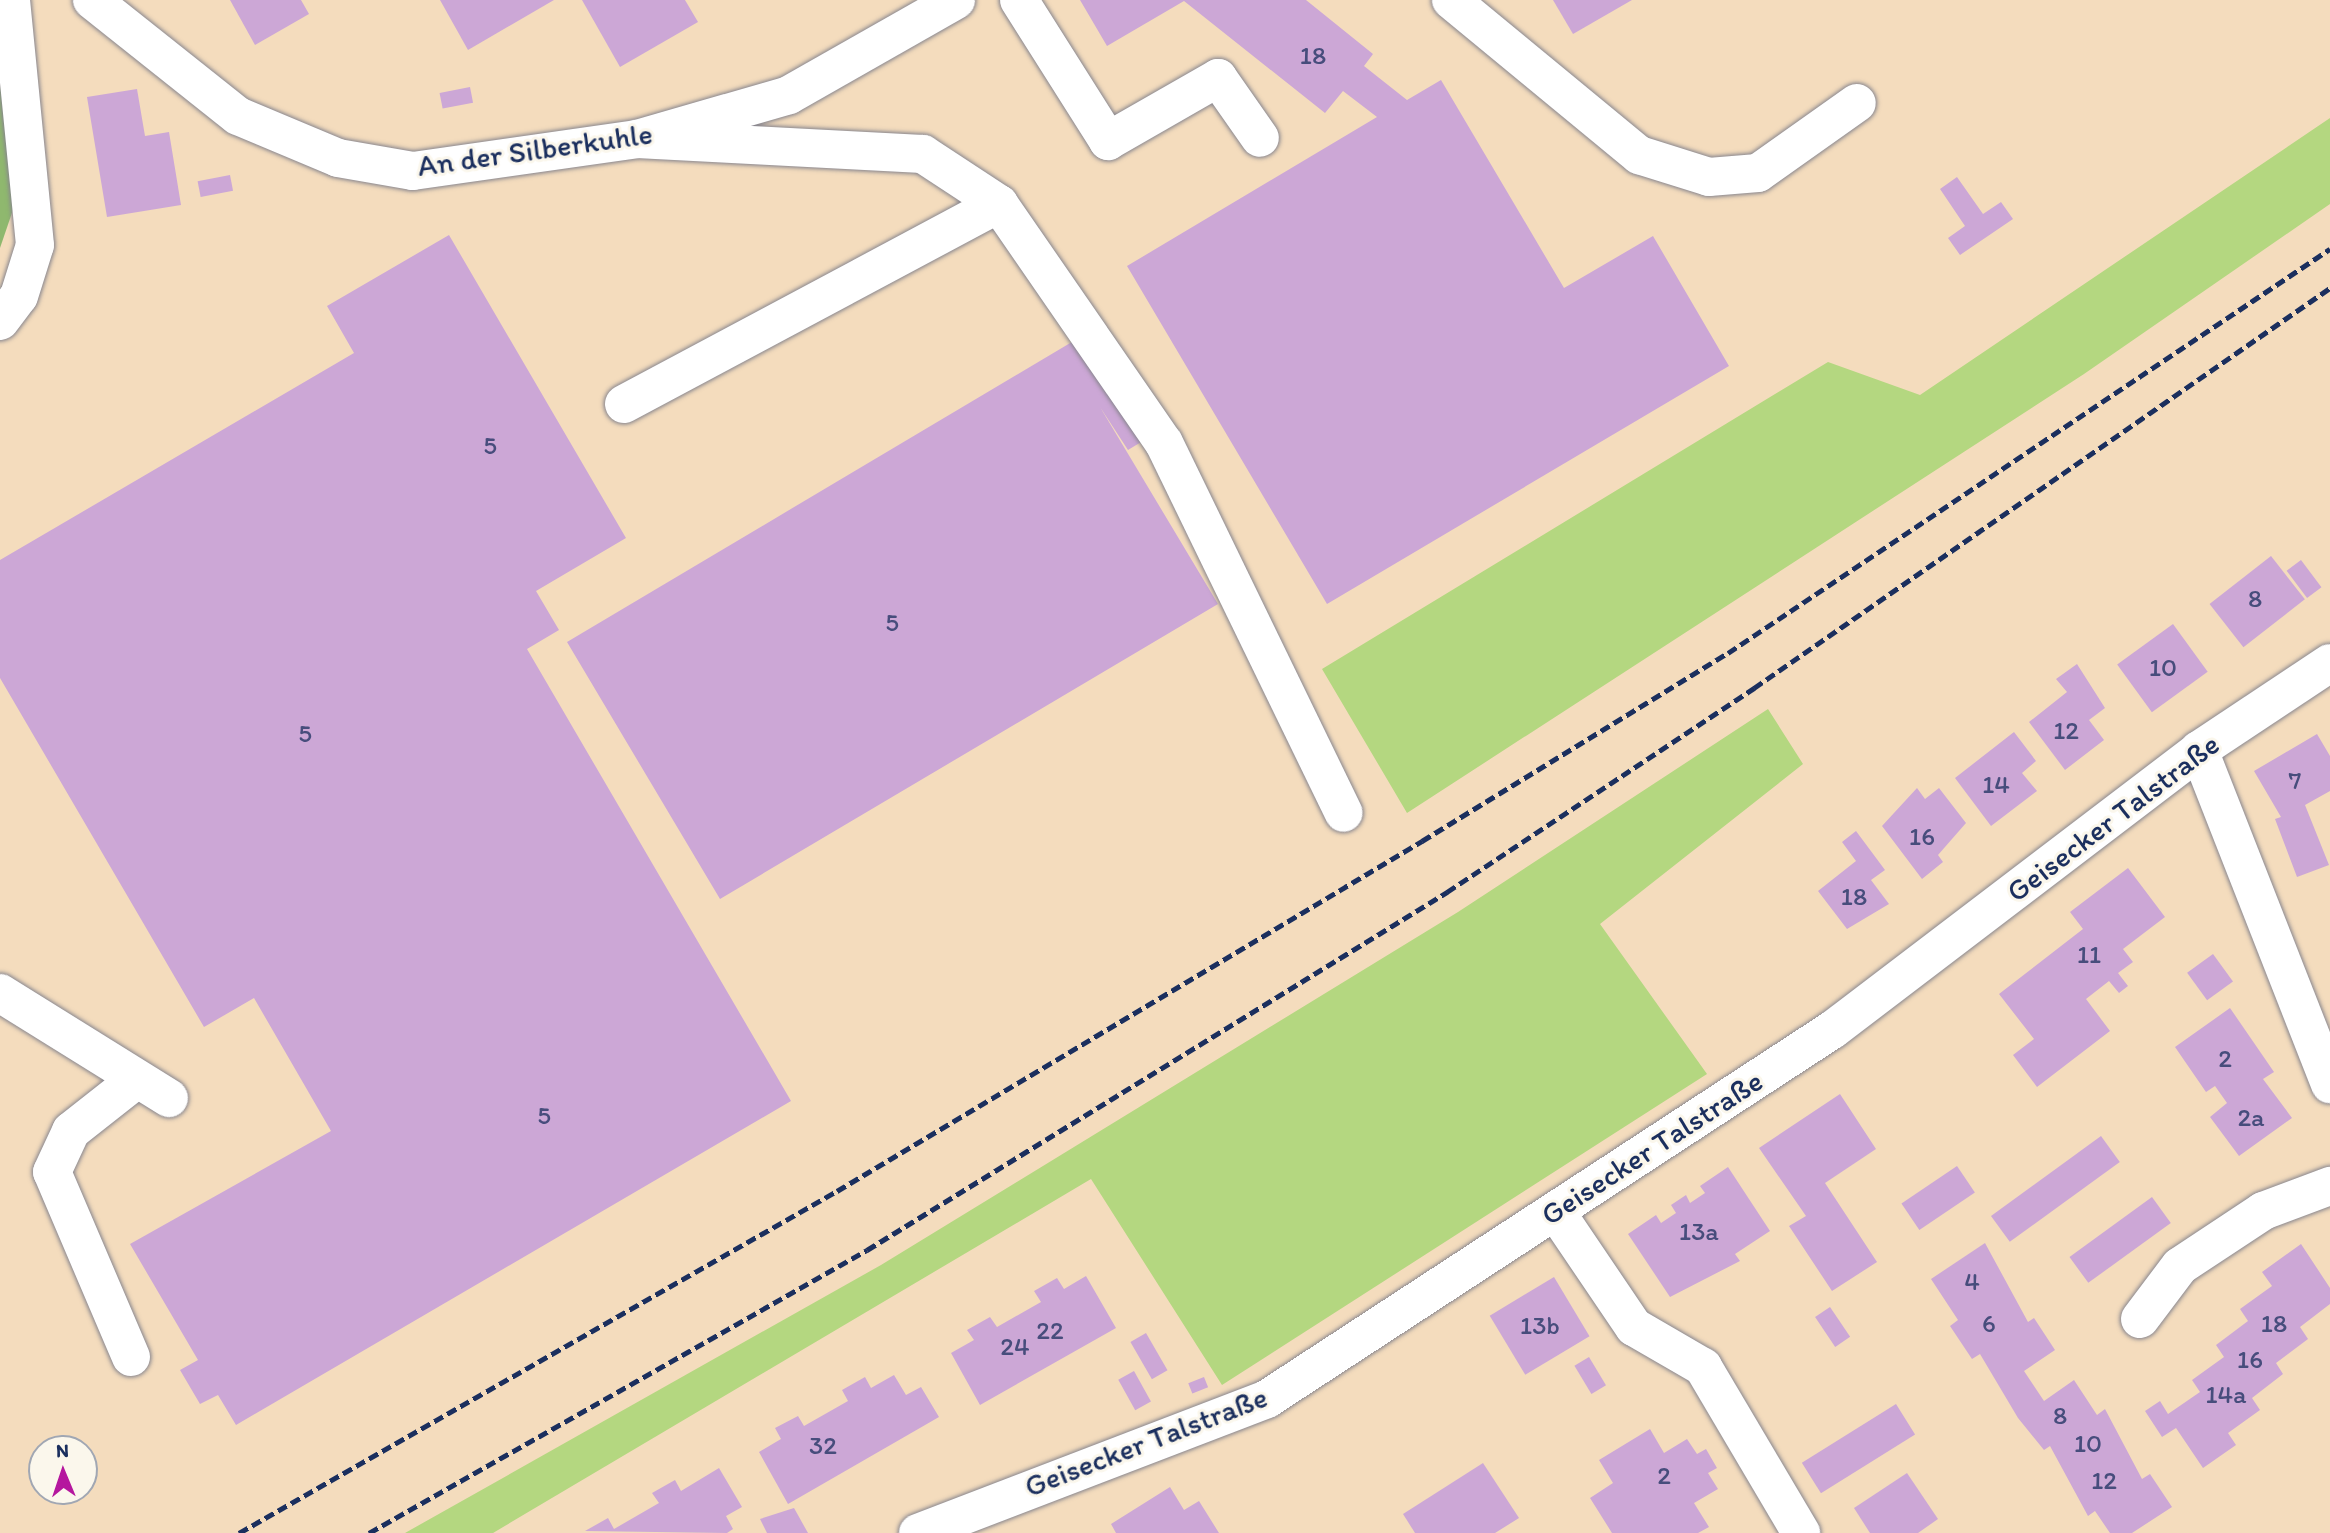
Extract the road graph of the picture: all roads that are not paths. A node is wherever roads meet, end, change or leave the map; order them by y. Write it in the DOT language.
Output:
graph roads {
  1 [pos="11,0"];
  2 [pos="92,0"];
  3 [pos="956,0"];
  4 [pos="1019,0"];
  5 [pos="1451,0"];
  6 [pos="1857,103"];
  7 [pos="1260,138"];
  8 [pos="637,139"];
  9 [pos="999,204"];
  10 [pos="0,321"];
  11 [pos="624,404"];
  12 [pos="2330,663"];
  13 [pos="2199,750"];
  14 [pos="1343,813"];
  15 [pos="0,993"];
  16 [pos="2330,1084"];
  17 [pos="2330,1186"];
  18 [pos="1556,1212"];
  19 [pos="2140,1319"];
  20 [pos="131,1357"];
  21 [pos="918,1533"];
  22 [pos="1801,1533"];
  1 -- 10 [label="street"];
  2 -- 8 [label="street, An der Silberkuhle"];
  3 -- 8 [label="street, An der Silberkuhle"];
  4 -- 7 [label="street"];
  5 -- 6 [label="street"];
  8 -- 9 [label="street"];
  9 -- 11 [label="street"];
  9 -- 14 [label="street"];
  12 -- 13 [label="street, Geisecker Talstraße"];
  13 -- 16 [label="street"];
  13 -- 18 [label="street, Geisecker Talstraße"];
  15 -- 20 [label="street"];
  17 -- 19 [label="street"];
  18 -- 21 [label="street, Geisecker Talstraße"];
  18 -- 22 [label="street"];
}
